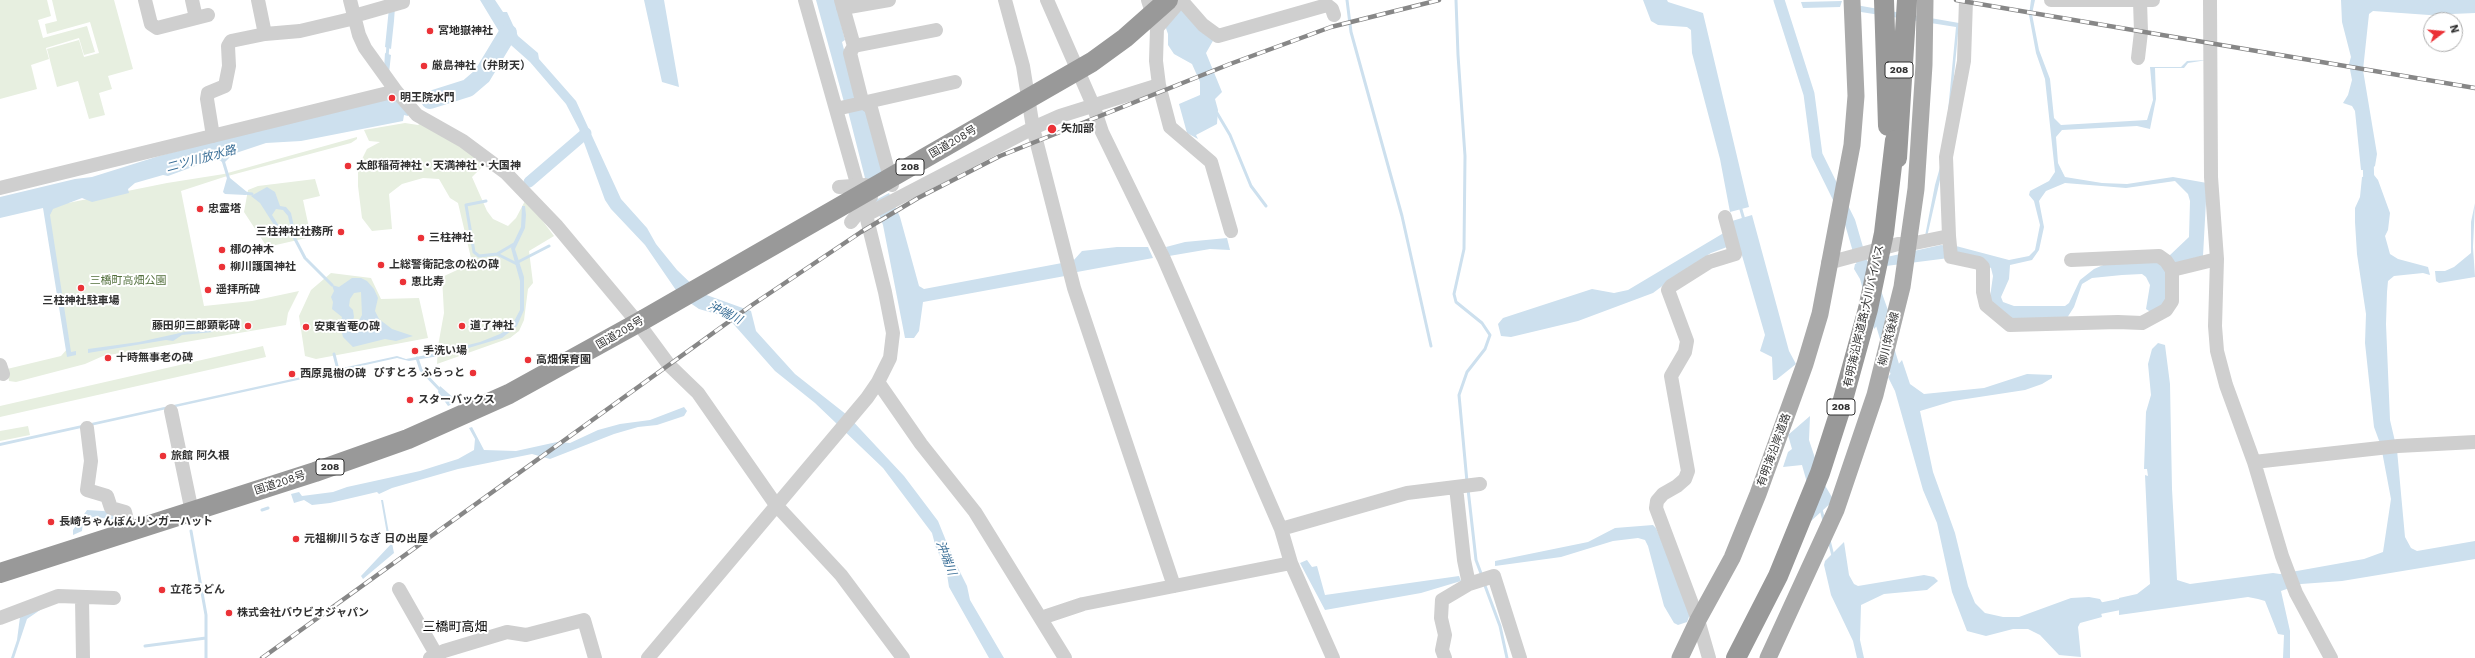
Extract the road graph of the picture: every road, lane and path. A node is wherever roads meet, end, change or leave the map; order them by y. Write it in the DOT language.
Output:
graph roads {
  1 [pos="145,0"];
  2 [pos="192,0"];
  3 [pos="258,0"];
  4 [pos="350,0"];
  5 [pos="805,0"];
  6 [pos="889,0"];
  7 [pos="1005,0"];
  8 [pos="1047,0"];
  9 [pos="1148,0"];
  10 [pos="1168,0"];
  11 [pos="1181,0"];
  12 [pos="1852,0"];
  13 [pos="1884,0"];
  14 [pos="1894,0"];
  15 [pos="1900,0"];
  16 [pos="1907,0"];
  17 [pos="1925,0"];
  18 [pos="1966,0"];
  19 [pos="2050,0"];
  20 [pos="2210,0"];
  21 [pos="2146,1"];
  22 [pos="394,4"];
  23 [pos="842,4"];
  24 [pos="1334,15"];
  25 [pos="354,17"];
  26 [pos="1159,25"];
  27 [pos="936,30"];
  28 [pos="266,34"];
  29 [pos="854,46"];
  30 [pos="2138,58"];
  31 [pos="955,82"];
  32 [pos="1159,85"];
  33 [pos="396,91"];
  34 [pos="862,101"];
  35 [pos="1093,105"];
  36 [pos="836,109"];
  37 [pos="1033,128"];
  38 [pos="213,136"];
  39 [pos="1889,140"];
  40 [pos="839,187"];
  41 [pos="0,188"];
  42 [pos="870,190"];
  43 [pos="896,199"];
  44 [pos="870,213"];
  45 [pos="1725,218"];
  46 [pos="851,222"];
  47 [pos="1231,231"];
  48 [pos="1884,233"];
  49 [pos="1949,236"];
  50 [pos="1910,244"];
  51 [pos="2217,259"];
  52 [pos="2071,260"];
  53 [pos="1828,263"];
  54 [pos="2172,270"];
  55 [pos="640,322"];
  56 [pos="878,382"];
  57 [pos="171,411"];
  58 [pos="87,428"];
  59 [pos="2475,442"];
  60 [pos="2254,462"];
  61 [pos="779,502"];
  62 [pos="192,512"];
  63 [pos="1282,529"];
  64 [pos="130,532"];
  65 [pos="1291,563"];
  66 [pos="0,574"];
  67 [pos="1478,581"];
  68 [pos="1174,586"];
  69 [pos="399,589"];
  70 [pos="114,598"];
  71 [pos="82,599"];
  72 [pos="0,618"];
  73 [pos="1041,618"];
  74 [pos="1698,620"];
  75 [pos="433,656"];
  76 [pos="82,658"];
  77 [pos="595,658"];
  78 [pos="648,658"];
  79 [pos="903,658"];
  80 [pos="1065,658"];
  81 [pos="1333,658"];
  82 [pos="1445,658"];
  83 [pos="1520,658"];
  84 [pos="1680,658"];
  85 [pos="1709,658"];
  86 [pos="1731,658"];
  87 [pos="1736,658"];
  88 [pos="1768,658"];
  89 [pos="2331,658"];
  1 -- 2 [label="street"];
  3 -- 28 [label="street"];
  4 -- 25 [label="street"];
  5 -- 36 [label="street"];
  6 -- 23 [label="street"];
  7 -- 37 [label="street"];
  8 -- 35 [label="street"];
  9 -- 26 [label="street"];
  10 -- 42 [label="highway, 国道208号 / 208, bridge"];
  11 -- 24 [label="street"];
  11 -- 26 [label="street"];
  12 -- 53 [label="main road, 有明海沿岸道路"];
  13 -- 39 [label="highway"];
  14 -- 39 [label="highway, 有明海沿岸道路;大川バイパス / 208"];
  15 -- 48 [label="highway, 有明海沿岸道路;大川バイパス / 208, bridge"];
  16 -- 48 [label="highway, bridge"];
  17 -- 50 [label="main road, 柳川筑後線"];
  18 -- 49 [label="street"];
  19 -- 21 [label="street"];
  20 -- 51 [label="street"];
  21 -- 30 [label="street"];
  22 -- 25 [label="street"];
  23 -- 29 [label="street"];
  25 -- 28 [label="street"];
  25 -- 33 [label="street"];
  26 -- 32 [label="street"];
  27 -- 29 [label="street"];
  28 -- 38 [label="street"];
  29 -- 34 [label="street"];
  31 -- 34 [label="street"];
  32 -- 35 [label="street"];
  32 -- 47 [label="street"];
  33 -- 38 [label="street"];
  33 -- 55 [label="street"];
  34 -- 36 [label="street"];
  34 -- 43 [label="street"];
  35 -- 37 [label="street"];
  35 -- 63 [label="street"];
  36 -- 44 [label="street"];
  37 -- 43 [label="street"];
  37 -- 68 [label="street"];
  38 -- 41 [label="street"];
  39 -- 86 [label="highway, 有明海沿岸道路;大川バイパス / 208"];
  40 -- 42 [label="street, bridge"];
  42 -- 46 [label="street, bridge"];
  42 -- 55 [label="highway, 国道208号 / 208, bridge"];
  43 -- 44 [label="street"];
  44 -- 56 [label="street"];
  45 -- 74 [label="street"];
  48 -- 87 [label="highway, 有明海沿岸道路;大川バイパス / 208, bridge"];
  49 -- 50 [label="street"];
  49 -- 54 [label="street"];
  50 -- 53 [label="street"];
  50 -- 88 [label="main road, 柳川筑後線"];
  51 -- 54 [label="street"];
  51 -- 60 [label="street"];
  52 -- 54 [label="street"];
  53 -- 74 [label="main road, 有明海沿岸道路"];
  55 -- 61 [label="street"];
  55 -- 62 [label="highway, 国道208号 / 208"];
  56 -- 61 [label="street"];
  56 -- 73 [label="street"];
  57 -- 62 [label="street"];
  58 -- 64 [label="street"];
  59 -- 60 [label="street"];
  60 -- 89 [label="street"];
  61 -- 78 [label="street"];
  61 -- 79 [label="street"];
  62 -- 64 [label="highway, 国道208号 / 208"];
  63 -- 65 [label="street"];
  63 -- 67 [label="street"];
  64 -- 66 [label="highway, 国道208号 / 208"];
  65 -- 68 [label="street"];
  65 -- 81 [label="street"];
  67 -- 82 [label="street"];
  67 -- 83 [label="street"];
  68 -- 73 [label="street"];
  69 -- 75 [label="street"];
  70 -- 71 [label="street"];
  71 -- 72 [label="street"];
  71 -- 76 [label="street"];
  73 -- 80 [label="street"];
  74 -- 84 [label="main road, 有明海沿岸道路"];
  74 -- 85 [label="street"];
  75 -- 77 [label="street"];
}
